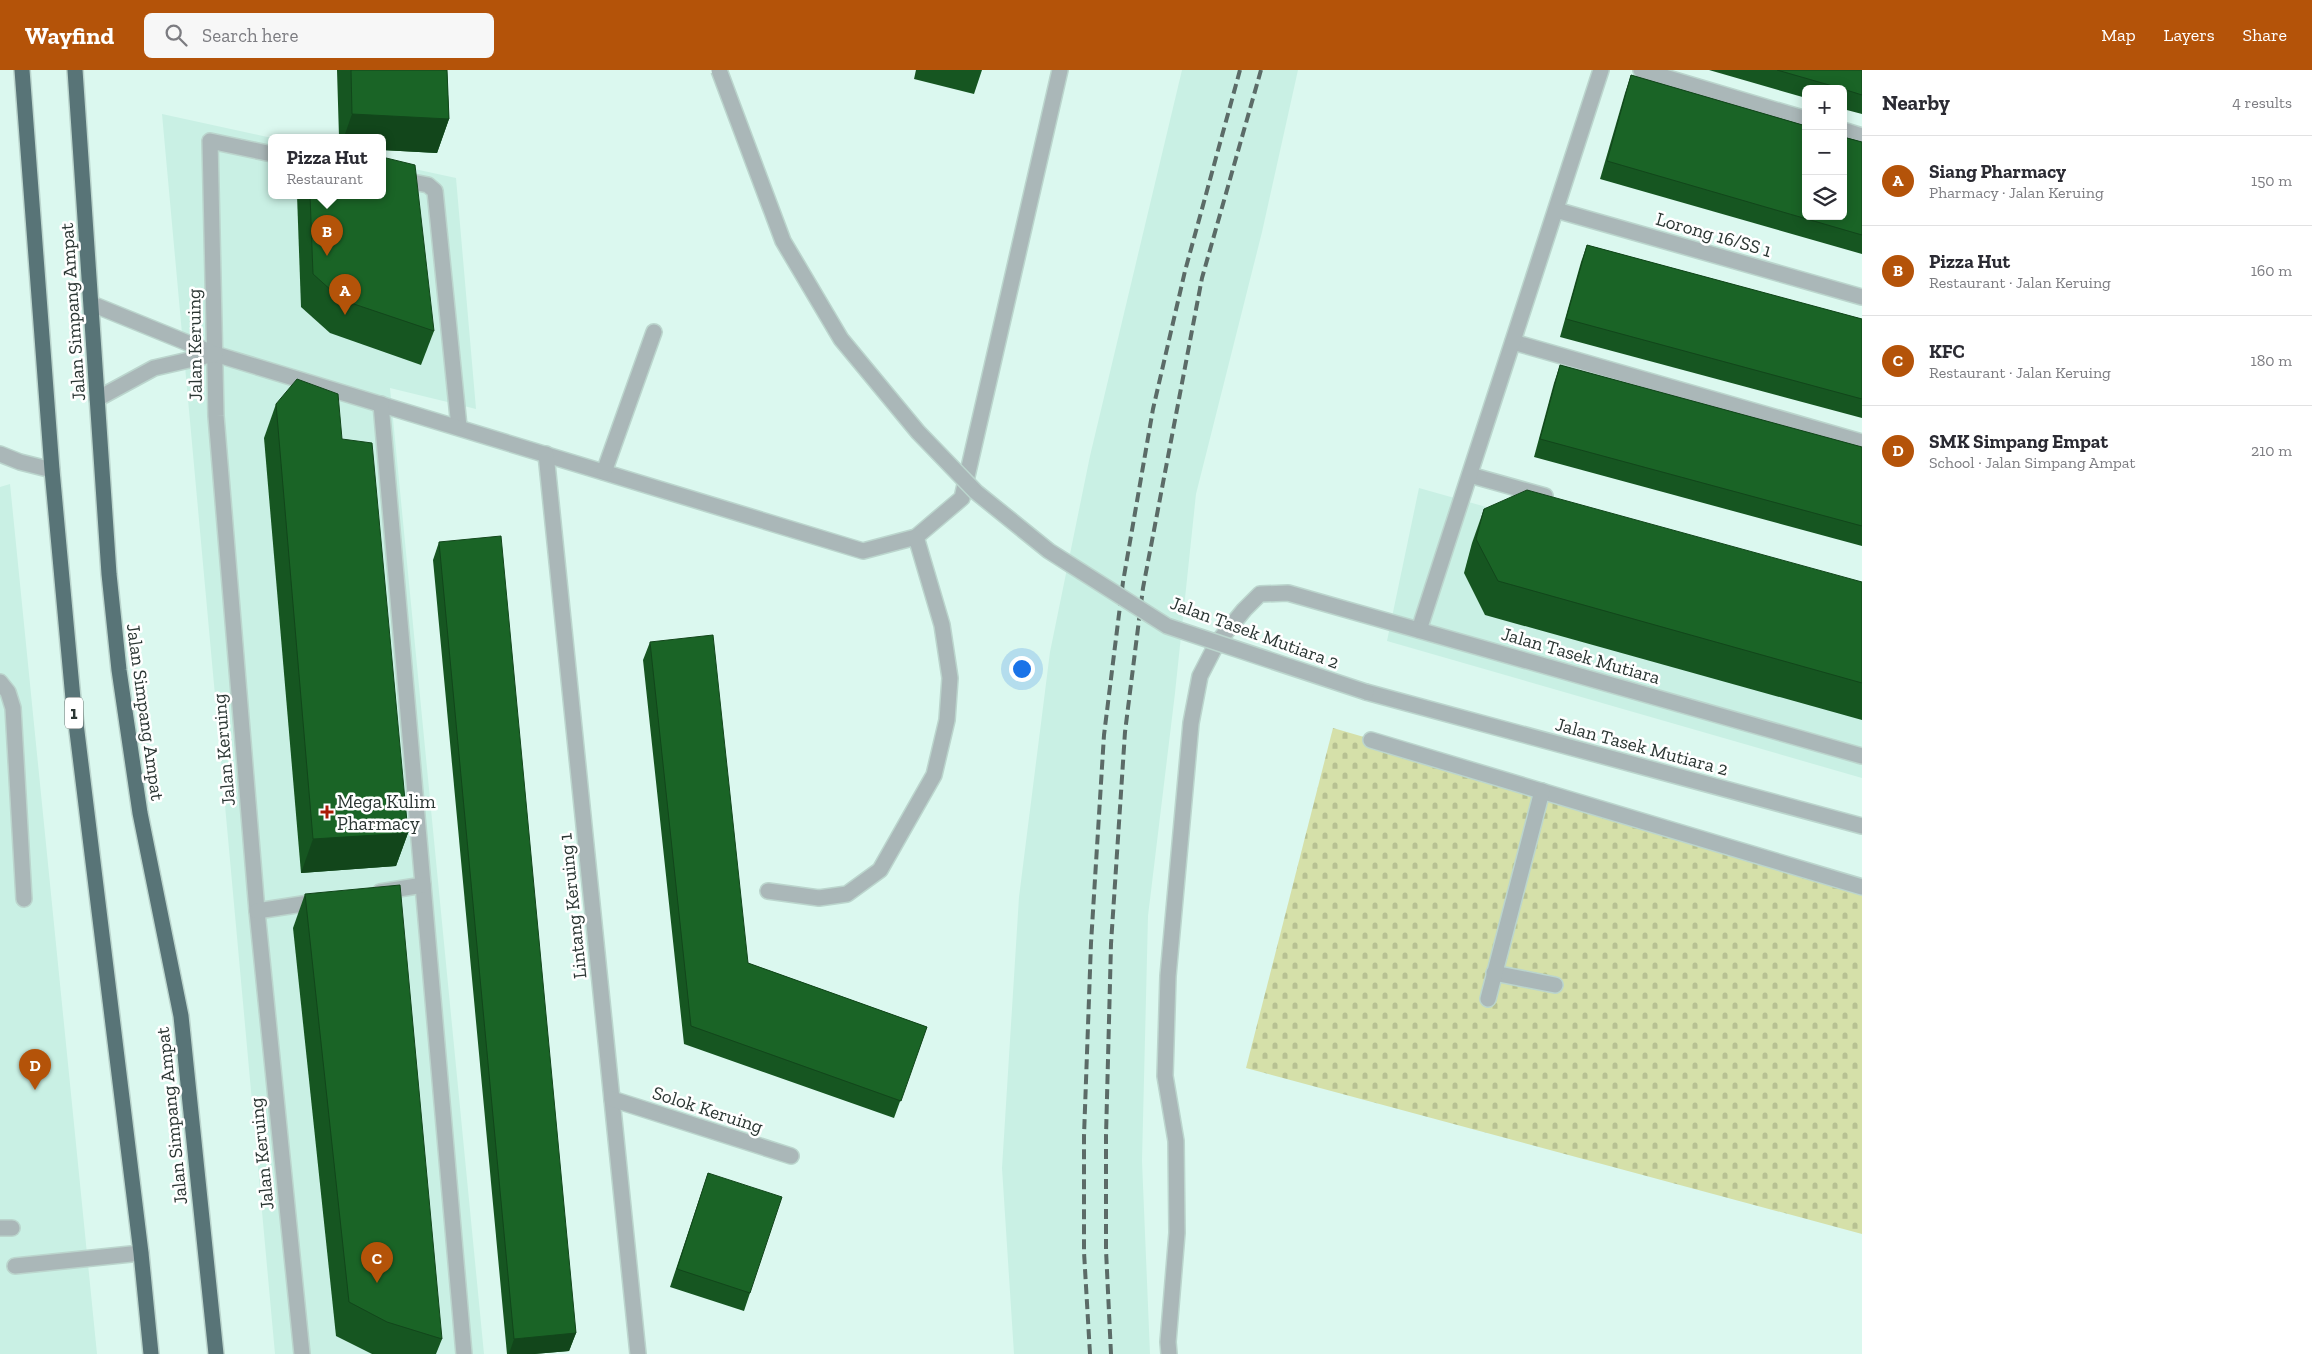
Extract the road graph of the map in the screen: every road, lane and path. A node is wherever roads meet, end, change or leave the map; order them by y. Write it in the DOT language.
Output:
graph roads {
  1 [pos="22,70"];
  2 [pos="75,70"];
  3 [pos="719,70"];
  4 [pos="1060,70"];
  5 [pos="1601,70"];
  6 [pos="1641,70"];
  7 [pos="1802,118"];
  8 [pos="1847,131"];
  9 [pos="1862,136"];
  10 [pos="268,153"];
  11 [pos="386,177"];
  12 [pos="1556,210"];
  13 [pos="1862,297"];
  14 [pos="92,304"];
  15 [pos="654,332"];
  16 [pos="1513,342"];
  17 [pos="215,354"];
  18 [pos="97,399"];
  19 [pos="381,404"];
  20 [pos="459,427"];
  21 [pos="1862,442"];
  22 [pos="0,454"];
  23 [pos="546,454"];
  24 [pos="52,470"];
  25 [pos="604,472"];
  26 [pos="1470,475"];
  27 [pos="1556,499"];
  28 [pos="916,537"];
  29 [pos="1419,630"];
  30 [pos="0,682"];
  31 [pos="1371,740"];
  32 [pos="1862,756"];
  33 [pos="1542,791"];
  34 [pos="1862,826"];
  35 [pos="422,885"];
  36 [pos="1862,886"];
  37 [pos="768,891"];
  38 [pos="364,894"];
  39 [pos="24,899"];
  40 [pos="335,899"];
  41 [pos="257,911"];
  42 [pos="1494,972"];
  43 [pos="1555,985"];
  44 [pos="1488,999"];
  45 [pos="612,1099"];
  46 [pos="791,1156"];
  47 [pos="141,1253"];
  48 [pos="15,1266"];
  49 [pos="151,1354"];
  50 [pos="216,1354"];
  51 [pos="302,1354"];
  52 [pos="464,1354"];
  53 [pos="638,1354"];
  54 [pos="1169,1354"];
  1 -- 24 [label="highway, Jalan Simpang Ampat / 1"];
  2 -- 14 [label="highway, Jalan Simpang Ampat"];
  3 -- 34 [label="street, Jalan Tasek Mutiara 2, bridge"];
  4 -- 28 [label="street"];
  5 -- 12 [label="street"];
  6 -- 7 [label="street"];
  8 -- 9 [label="street"];
  10 -- 17 [label="street, Jalan Keruing"];
  11 -- 20 [label="street"];
  12 -- 13 [label="street, Lorong 16/SS 1"];
  12 -- 16 [label="street"];
  14 -- 17 [label="street"];
  14 -- 18 [label="highway, Jalan Simpang Ampat"];
  15 -- 25 [label="street"];
  16 -- 21 [label="street"];
  16 -- 26 [label="street"];
  17 -- 18 [label="street"];
  17 -- 19 [label="street"];
  17 -- 41 [label="street, Jalan Keruing"];
  18 -- 50 [label="highway, Jalan Simpang Ampat"];
  19 -- 20 [label="street"];
  19 -- 35 [label="street"];
  20 -- 23 [label="street"];
  22 -- 24 [label="street"];
  23 -- 25 [label="street"];
  23 -- 45 [label="street, Lintang Keruing 1"];
  24 -- 47 [label="highway, Jalan Simpang Ampat / 1"];
  25 -- 28 [label="street"];
  26 -- 27 [label="street"];
  26 -- 29 [label="street"];
  28 -- 37 [label="street"];
  29 -- 32 [label="street, Jalan Tasek Mutiara"];
  29 -- 54 [label="street, Jalan Tasek Mutiara"];
  30 -- 39 [label="street"];
  31 -- 33 [label="street"];
  33 -- 36 [label="street"];
  33 -- 42 [label="street"];
  35 -- 38 [label="street"];
  35 -- 52 [label="street"];
  40 -- 41 [label="street"];
  41 -- 51 [label="street, Jalan Keruing"];
  42 -- 43 [label="street"];
  42 -- 44 [label="street"];
  45 -- 46 [label="street, Solok Keruing"];
  45 -- 53 [label="street, Lintang Keruing 1"];
  47 -- 48 [label="street"];
  47 -- 49 [label="highway, Jalan Simpang Ampat / 1"];
}
